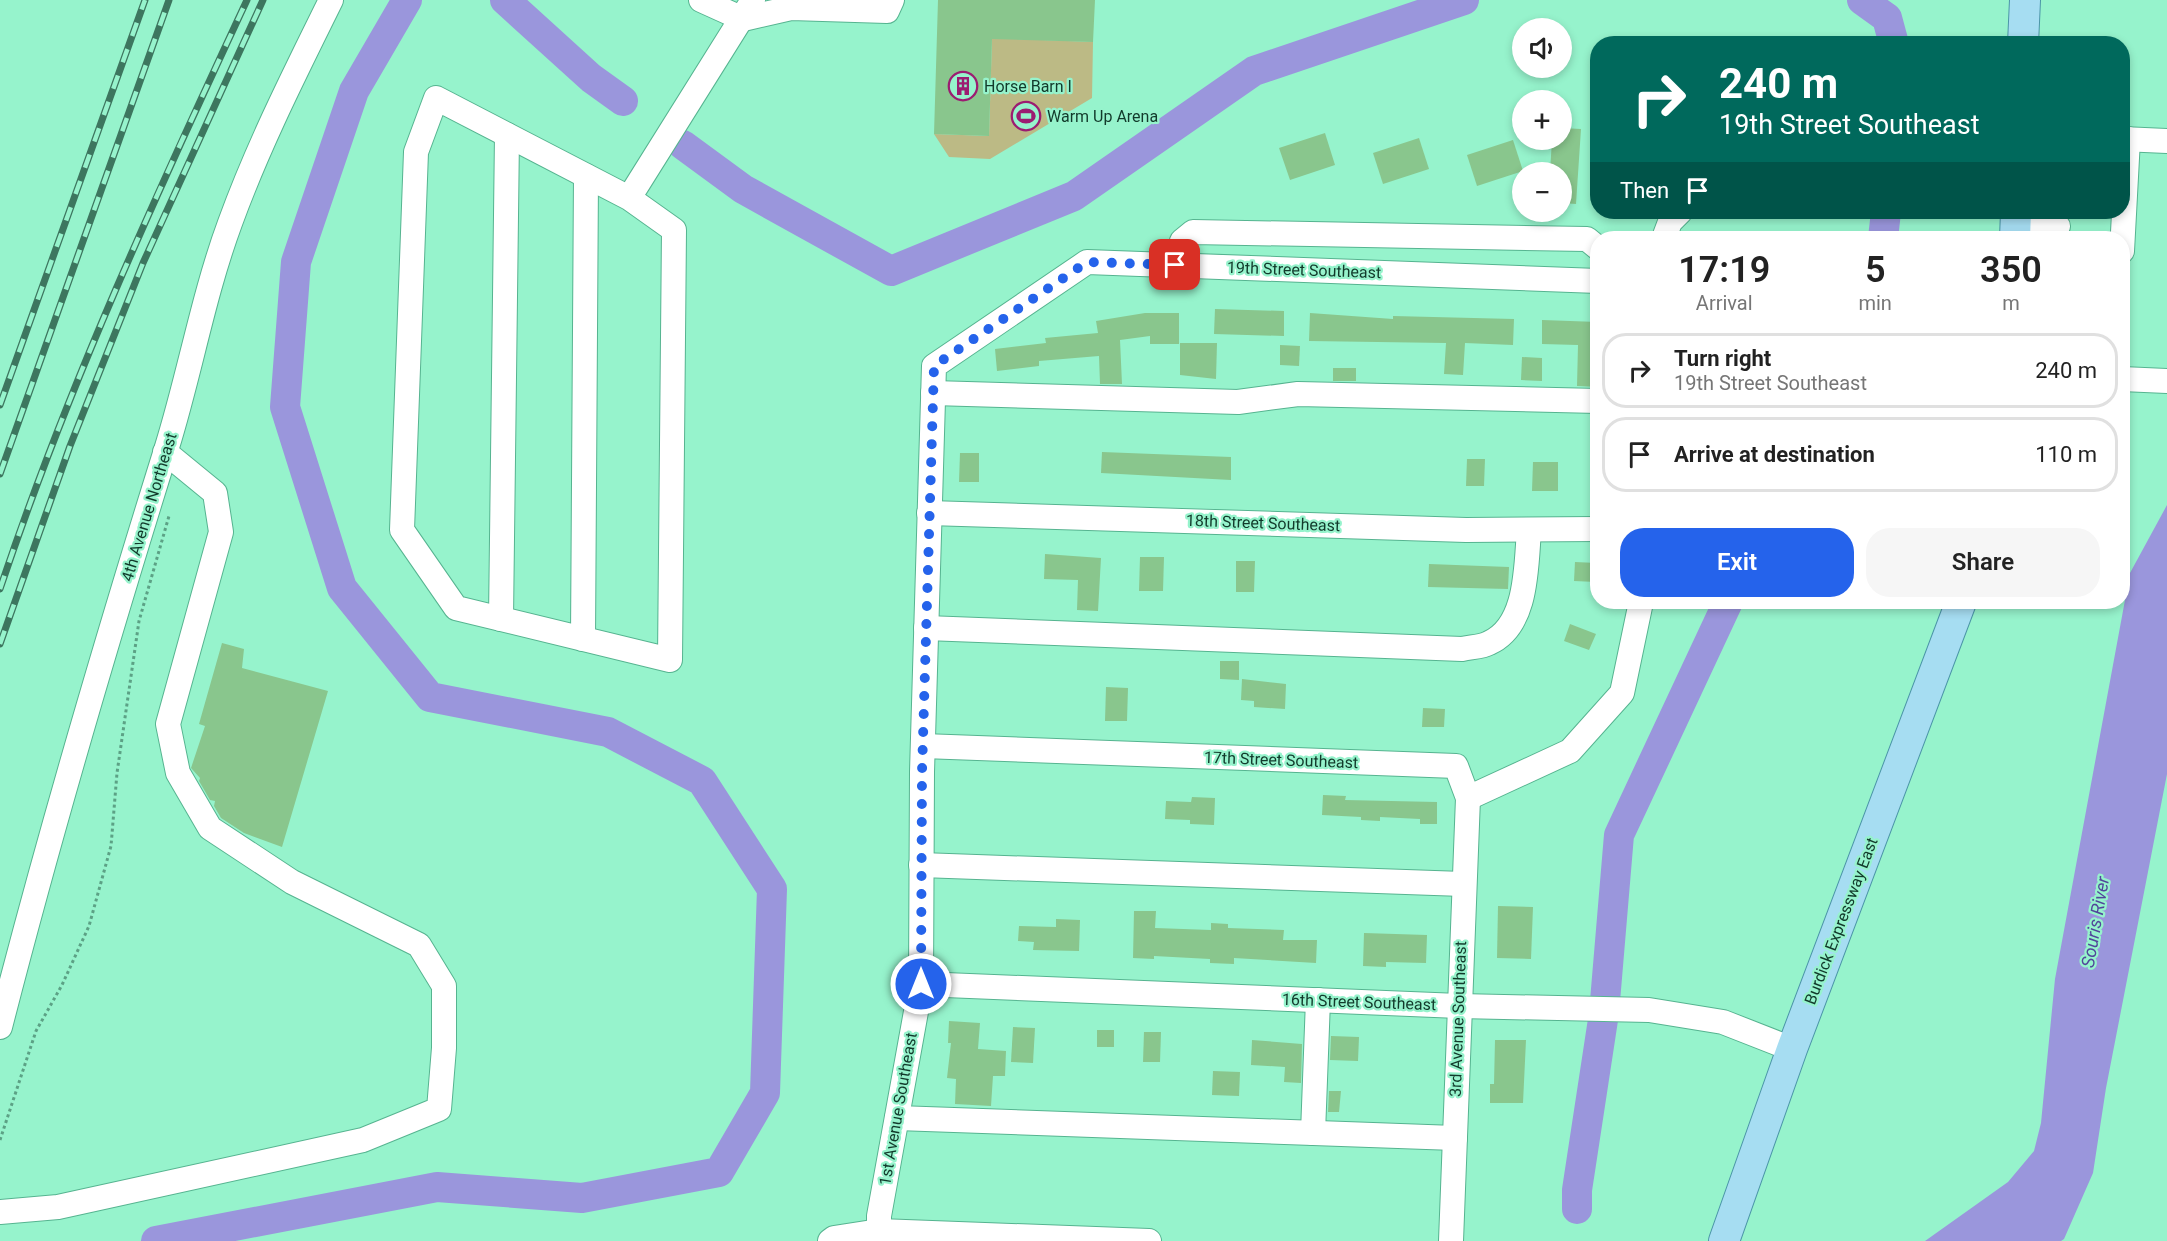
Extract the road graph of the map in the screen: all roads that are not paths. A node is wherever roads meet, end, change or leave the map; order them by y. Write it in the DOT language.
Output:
graph roads {
  1 [pos="331,0"];
  2 [pos="700,0"];
  3 [pos="892,0"];
  4 [pos="2025,0"];
  5 [pos="748,10"];
  6 [pos="2023,36"];
  7 [pos="507,135"];
  8 [pos="2130,139"];
  9 [pos="2167,141"];
  10 [pos="586,176"];
  11 [pos="629,198"];
  12 [pos="2016,224"];
  13 [pos="2058,225"];
  14 [pos="1590,241"];
  15 [pos="1175,265"];
  16 [pos="1590,281"];
  17 [pos="934,366"];
  18 [pos="2130,379"];
  19 [pos="2167,381"];
  20 [pos="933,393"];
  21 [pos="1590,401"];
  22 [pos="165,452"];
  23 [pos="929,513"];
  24 [pos="1590,529"];
  25 [pos="1529,530"];
  26 [pos="1640,609"];
  27 [pos="1958,609"];
  28 [pos="501,619"];
  29 [pos="926,628"];
  30 [pos="584,639"];
  31 [pos="923,746"];
  32 [pos="1468,798"];
  33 [pos="921,865"];
  34 [pos="1463,884"];
  35 [pos="921,984"];
  36 [pos="1318,1000"];
  37 [pos="1459,1006"];
  38 [pos="0,1027"];
  39 [pos="1792,1048"];
  40 [pos="897,1118"];
  41 [pos="1313,1133"];
  42 [pos="1455,1138"];
  43 [pos="0,1212"];
  44 [pos="879,1236"];
  45 [pos="830,1241"];
  46 [pos="1149,1241"];
  47 [pos="1452,1241"];
  48 [pos="1724,1241"];
  1 -- 22 [label="street, 4th Avenue Northeast"];
  2 -- 5 [label="street"];
  3 -- 5 [label="street"];
  4 -- 6 [label="main road"];
  5 -- 11 [label="street"];
  7 -- 10 [label="street"];
  7 -- 28 [label="street"];
  7 -- 28 [label="street"];
  8 -- 9 [label="street"];
  10 -- 11 [label="street"];
  10 -- 30 [label="street"];
  11 -- 30 [label="street"];
  12 -- 13 [label="street"];
  14 -- 15 [label="street"];
  15 -- 16 [label="street, 19th Street Southeast"];
  15 -- 17 [label="street, 19th Street Southeast"];
  17 -- 20 [label="street, 1st Avenue Southeast"];
  18 -- 19 [label="street"];
  20 -- 21 [label="street"];
  20 -- 23 [label="street, 1st Avenue Southeast"];
  22 -- 38 [label="street, 4th Avenue Northeast"];
  22 -- 43 [label="street"];
  23 -- 25 [label="street, 18th Street Southeast"];
  23 -- 29 [label="street, 1st Avenue Southeast"];
  24 -- 25 [label="street, 18th Street Southeast"];
  25 -- 29 [label="street"];
  26 -- 32 [label="street"];
  27 -- 39 [label="main road, Burdick Expressway East"];
  28 -- 30 [label="street"];
  29 -- 31 [label="street, 1st Avenue Southeast"];
  31 -- 32 [label="street, 17th Street Southeast"];
  31 -- 33 [label="street, 1st Avenue Southeast"];
  32 -- 34 [label="street, 3rd Avenue Southeast"];
  33 -- 34 [label="street"];
  33 -- 35 [label="street, 1st Avenue Southeast"];
  34 -- 37 [label="street, 3rd Avenue Southeast"];
  35 -- 36 [label="street, 16th Street Southeast"];
  35 -- 40 [label="street, 1st Avenue Southeast"];
  36 -- 37 [label="street, 16th Street Southeast"];
  36 -- 41 [label="street"];
  37 -- 39 [label="street, 16th Street Southeast"];
  37 -- 42 [label="street, 3rd Avenue Southeast"];
  39 -- 48 [label="main road, Burdick Expressway East"];
  40 -- 41 [label="street"];
  40 -- 44 [label="street, 1st Avenue Southeast"];
  41 -- 42 [label="street"];
  42 -- 47 [label="street, 3rd Avenue Southeast"];
  44 -- 45 [label="street"];
  44 -- 46 [label="street"];
}
